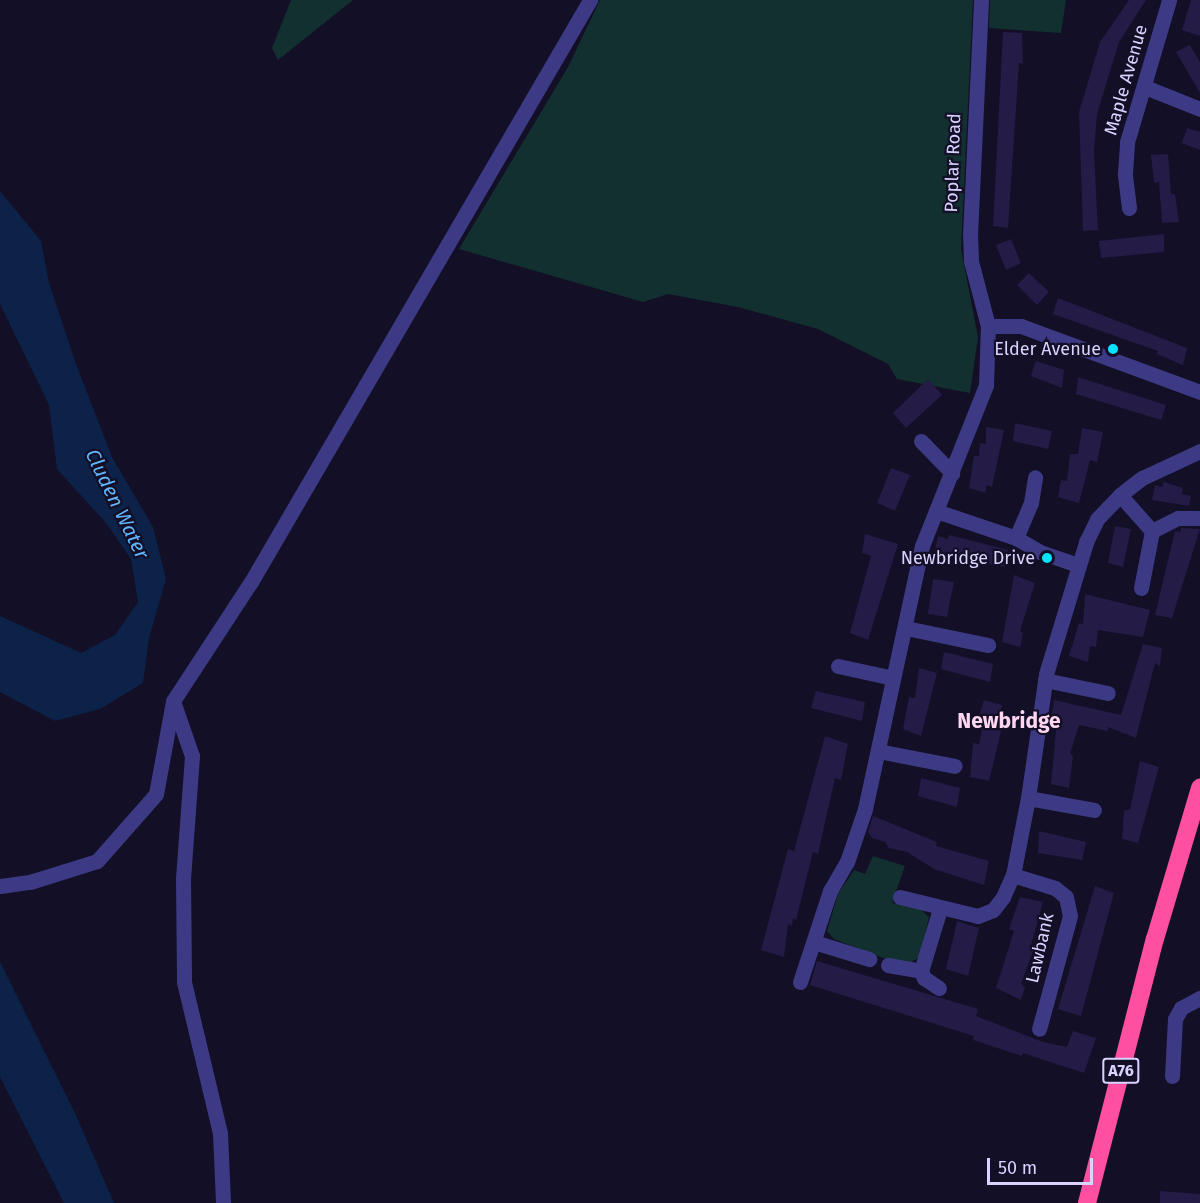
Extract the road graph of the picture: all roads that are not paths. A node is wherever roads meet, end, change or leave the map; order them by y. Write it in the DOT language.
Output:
graph roads {
  1 [pos="590,0"];
  2 [pos="981,0"];
  3 [pos="1169,0"];
  4 [pos="1145,87"];
  5 [pos="1200,109"];
  6 [pos="1129,208"];
  7 [pos="988,326"];
  8 [pos="1200,392"];
  9 [pos="921,441"];
  10 [pos="1200,451"];
  11 [pos="952,473"];
  12 [pos="1035,477"];
  13 [pos="1120,495"];
  14 [pos="936,511"];
  15 [pos="1200,518"];
  16 [pos="1152,531"];
  17 [pos="1016,537"];
  18 [pos="1077,565"];
  19 [pos="1141,588"];
  20 [pos="906,628"];
  21 [pos="987,645"];
  22 [pos="838,666"];
  23 [pos="893,678"];
  24 [pos="1045,680"];
  25 [pos="1108,693"];
  26 [pos="173,701"];
  27 [pos="878,752"];
  28 [pos="955,766"];
  29 [pos="1200,788"];
  30 [pos="1028,798"];
  31 [pos="1094,810"];
  32 [pos="1013,875"];
  33 [pos="0,886"];
  34 [pos="900,897"];
  35 [pos="940,909"];
  36 [pos="814,942"];
  37 [pos="869,959"];
  38 [pos="888,965"];
  39 [pos="921,971"];
  40 [pos="800,982"];
  41 [pos="939,988"];
  42 [pos="1199,995"];
  43 [pos="1039,1029"];
  44 [pos="1172,1076"];
  45 [pos="223,1203"];
  46 [pos="1087,1203"];
  1 -- 26 [label="street"];
  2 -- 7 [label="street, Poplar Road"];
  3 -- 4 [label="street, Maple Avenue"];
  4 -- 5 [label="street"];
  4 -- 6 [label="street, Maple Avenue"];
  7 -- 8 [label="street"];
  7 -- 11 [label="street"];
  9 -- 11 [label="street"];
  10 -- 13 [label="street"];
  11 -- 14 [label="street"];
  12 -- 17 [label="street"];
  13 -- 16 [label="street"];
  13 -- 18 [label="street"];
  14 -- 17 [label="street"];
  14 -- 20 [label="street"];
  15 -- 16 [label="street"];
  16 -- 19 [label="street"];
  17 -- 18 [label="street"];
  18 -- 24 [label="street"];
  20 -- 21 [label="street"];
  20 -- 23 [label="street"];
  22 -- 23 [label="street"];
  23 -- 27 [label="street"];
  24 -- 25 [label="street"];
  24 -- 30 [label="street"];
  26 -- 33 [label="street"];
  26 -- 45 [label="street"];
  27 -- 28 [label="street"];
  27 -- 36 [label="street"];
  29 -- 46 [label="highway, A76"];
  30 -- 31 [label="street"];
  30 -- 32 [label="street"];
  32 -- 35 [label="street"];
  32 -- 43 [label="street, Lawbank"];
  34 -- 35 [label="street"];
  35 -- 39 [label="street"];
  36 -- 37 [label="street"];
  36 -- 40 [label="street"];
  38 -- 39 [label="street"];
  39 -- 41 [label="street"];
  42 -- 44 [label="street"];
}
